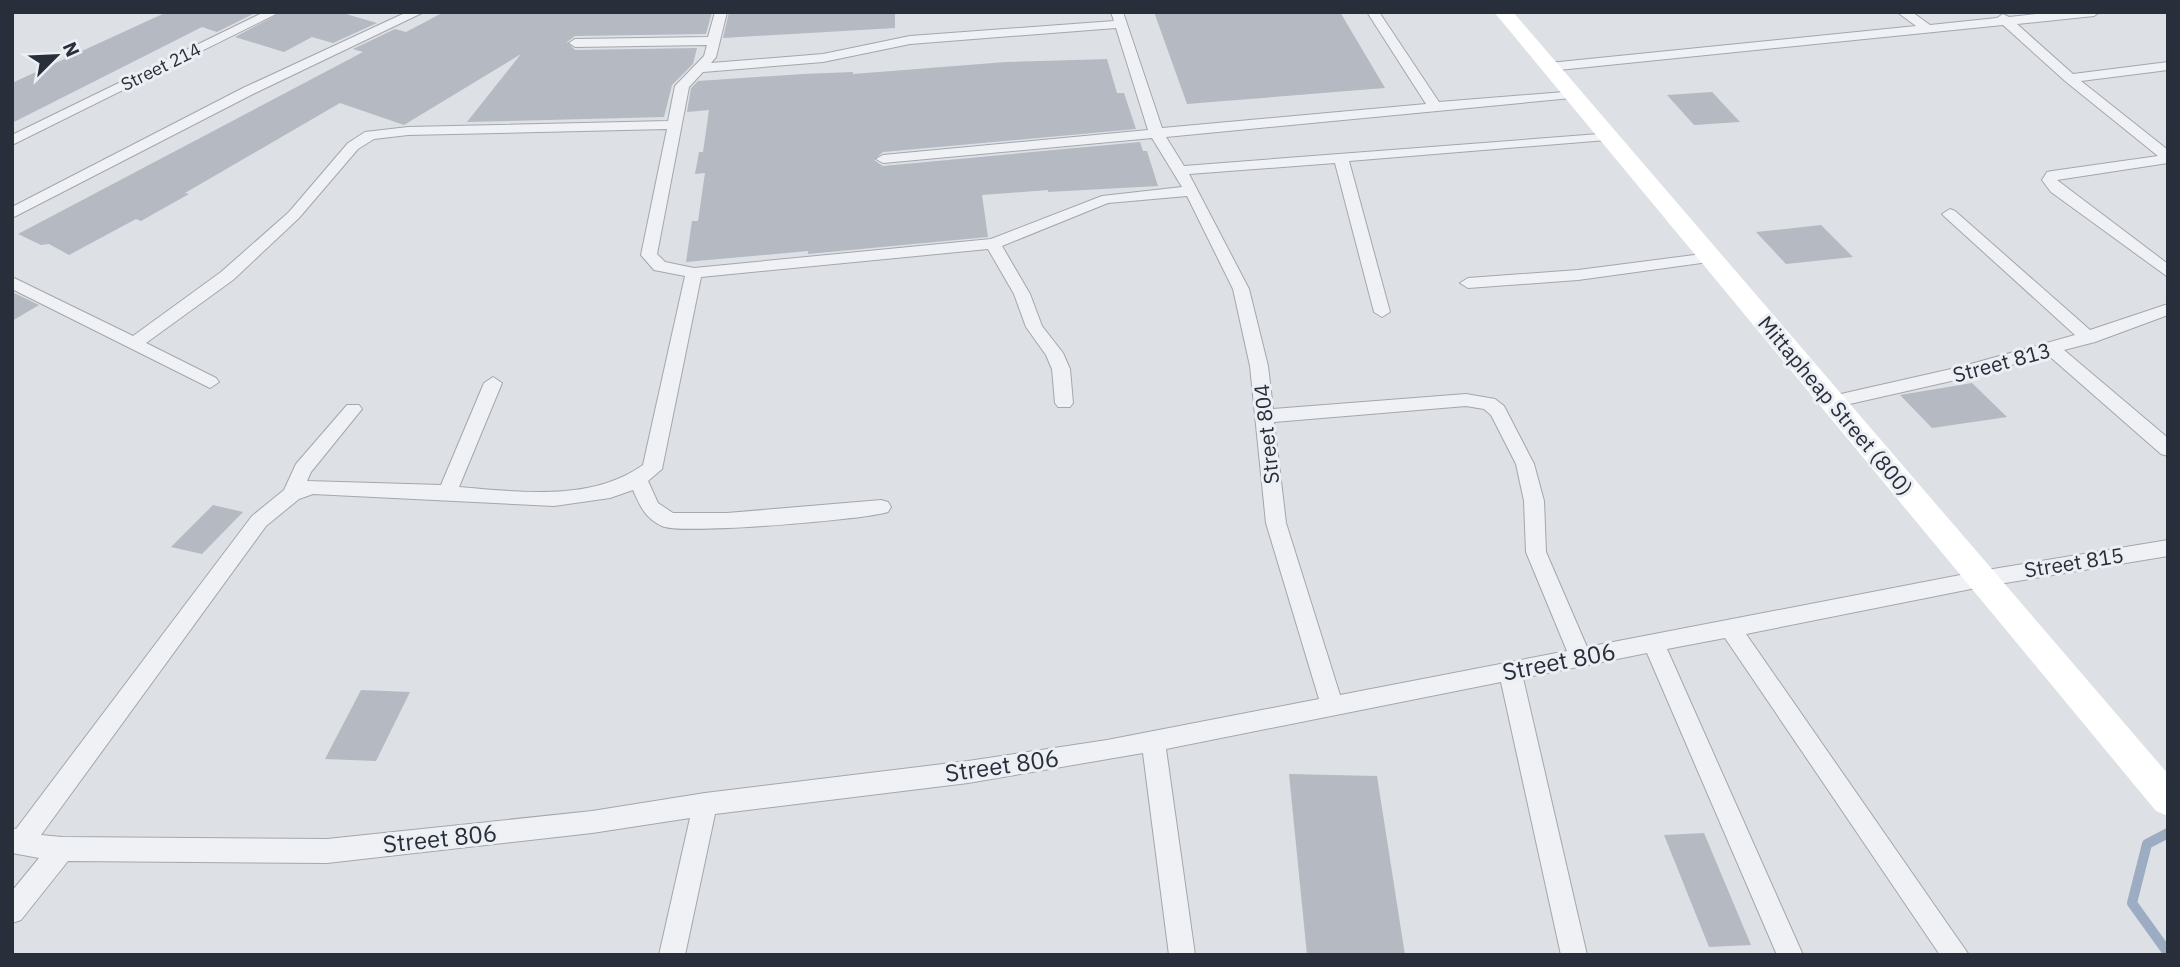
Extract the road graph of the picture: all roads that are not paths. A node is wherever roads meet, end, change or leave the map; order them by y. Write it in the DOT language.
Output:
graph roads {
  1 [pos="274,12"];
  2 [pos="418,12"];
  3 [pos="721,12"];
  4 [pos="1373,12"];
  5 [pos="1503,12"];
  6 [pos="1903,12"];
  7 [pos="1993,12"];
  8 [pos="2094,12"];
  9 [pos="1119,18"];
  10 [pos="2007,21"];
  11 [pos="1927,29"];
  12 [pos="714,41"];
  13 [pos="575,43"];
  14 [pos="1549,66"];
  15 [pos="2168,66"];
  16 [pos="700,68"];
  17 [pos="2070,78"];
  18 [pos="1572,94"];
  19 [pos="1434,106"];
  20 [pos="675,125"];
  21 [pos="1156,132"];
  22 [pos="1607,136"];
  23 [pos="12,141"];
  24 [pos="1341,158"];
  25 [pos="2168,158"];
  26 [pos="883,159"];
  27 [pos="1178,170"];
  28 [pos="1192,191"];
  29 [pos="12,213"];
  30 [pos="1950,214"];
  31 [pos="993,244"];
  32 [pos="1710,258"];
  33 [pos="2168,272"];
  34 [pos="694,273"];
  35 [pos="12,282"];
  36 [pos="1468,283"];
  37 [pos="2168,309"];
  38 [pos="1382,312"];
  39 [pos="2089,338"];
  40 [pos="133,344"];
  41 [pos="2052,349"];
  42 [pos="210,382"];
  43 [pos="493,383"];
  44 [pos="1832,402"];
  45 [pos="1064,403"];
  46 [pos="353,409"];
  47 [pos="1265,416"];
  48 [pos="2168,449"];
  49 [pos="639,482"];
  50 [pos="447,493"];
  51 [pos="292,494"];
  52 [pos="881,507"];
  53 [pos="2168,548"];
  54 [pos="1981,579"];
  55 [pos="1730,628"];
  56 [pos="1653,643"];
  57 [pos="1580,657"];
  58 [pos="1510,671"];
  59 [pos="1332,706"];
  60 [pos="1153,741"];
  61 [pos="2168,800"];
  62 [pos="705,804"];
  63 [pos="16,841"];
  64 [pos="62,849"];
  65 [pos="12,911"];
  66 [pos="672,955"];
  67 [pos="1182,955"];
  68 [pos="1574,955"];
  69 [pos="1790,955"];
  70 [pos="1956,955"];
  1 -- 23 [label="street, Street 214"];
  2 -- 29 [label="street"];
  3 -- 12 [label="street"];
  4 -- 19 [label="street"];
  5 -- 14 [label="main road, Mittapheap Street (800)"];
  6 -- 11 [label="street"];
  7 -- 10 [label="street"];
  8 -- 10 [label="street"];
  9 -- 16 [label="street"];
  9 -- 21 [label="street, Street 804"];
  10 -- 11 [label="street"];
  10 -- 17 [label="street"];
  11 -- 14 [label="street"];
  12 -- 13 [label="street"];
  12 -- 16 [label="street"];
  14 -- 18 [label="main road, Mittapheap Street (800)"];
  15 -- 17 [label="street"];
  16 -- 20 [label="street"];
  17 -- 25 [label="street"];
  18 -- 19 [label="street"];
  18 -- 22 [label="main road, Mittapheap Street (800)"];
  19 -- 21 [label="street"];
  20 -- 34 [label="street"];
  20 -- 40 [label="street"];
  21 -- 26 [label="street"];
  21 -- 27 [label="street, Street 804"];
  22 -- 24 [label="street"];
  22 -- 32 [label="main road, Mittapheap Street (800)"];
  24 -- 27 [label="street"];
  24 -- 38 [label="street"];
  25 -- 33 [label="street"];
  27 -- 28 [label="street, Street 804"];
  28 -- 31 [label="street"];
  28 -- 47 [label="street, Street 804"];
  30 -- 39 [label="street"];
  31 -- 34 [label="street"];
  31 -- 45 [label="street"];
  32 -- 36 [label="street"];
  32 -- 44 [label="main road, Mittapheap Street (800)"];
  34 -- 49 [label="street"];
  35 -- 40 [label="street"];
  37 -- 39 [label="street, Street 813"];
  39 -- 41 [label="street, Street 813"];
  40 -- 42 [label="street"];
  41 -- 44 [label="street, Street 813"];
  41 -- 48 [label="street"];
  43 -- 50 [label="street"];
  44 -- 54 [label="main road, Mittapheap Street (800)"];
  46 -- 51 [label="street"];
  47 -- 57 [label="street"];
  47 -- 59 [label="street, Street 804"];
  49 -- 50 [label="street"];
  49 -- 52 [label="street"];
  50 -- 51 [label="street"];
  51 -- 63 [label="street"];
  53 -- 54 [label="street, Street 815"];
  54 -- 55 [label="street, Street 806"];
  54 -- 61 [label="main road, Mittapheap Street (800)"];
  55 -- 56 [label="street, Street 806"];
  55 -- 70 [label="street"];
  56 -- 57 [label="street, Street 806"];
  56 -- 69 [label="street"];
  57 -- 58 [label="street, Street 806"];
  58 -- 59 [label="street, Street 806"];
  58 -- 68 [label="street"];
  59 -- 60 [label="street, Street 806"];
  60 -- 62 [label="street, Street 806"];
  60 -- 67 [label="street"];
  62 -- 64 [label="street, Street 806"];
  62 -- 66 [label="street"];
  63 -- 64 [label="street, Street 806"];
  64 -- 65 [label="street"];
}
